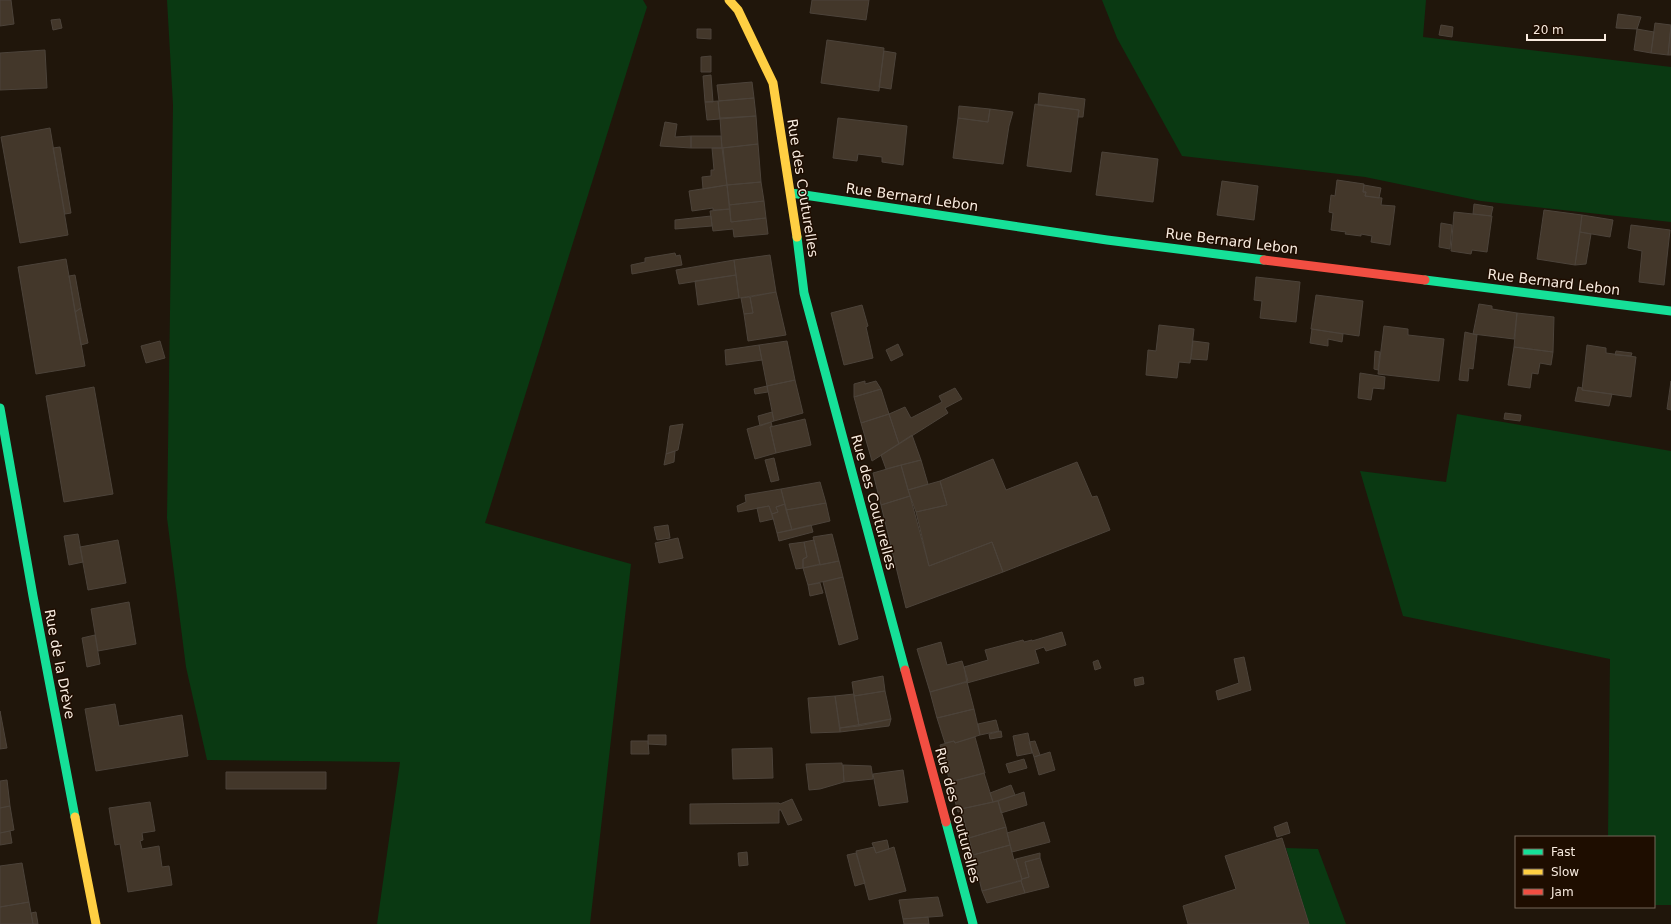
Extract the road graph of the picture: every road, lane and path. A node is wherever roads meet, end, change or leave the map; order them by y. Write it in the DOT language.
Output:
graph roads {
  1 [pos="729,0"];
  2 [pos="791,193"];
  3 [pos="1671,311"];
  4 [pos="0,408"];
  5 [pos="96,924"];
  6 [pos="973,924"];
  1 -- 2 [label="street, Rue des Couturelles"];
  2 -- 3 [label="street, Rue Bernard Lebon"];
  2 -- 6 [label="street, Rue des Couturelles"];
  4 -- 5 [label="street, Rue de la Drève"];
}
